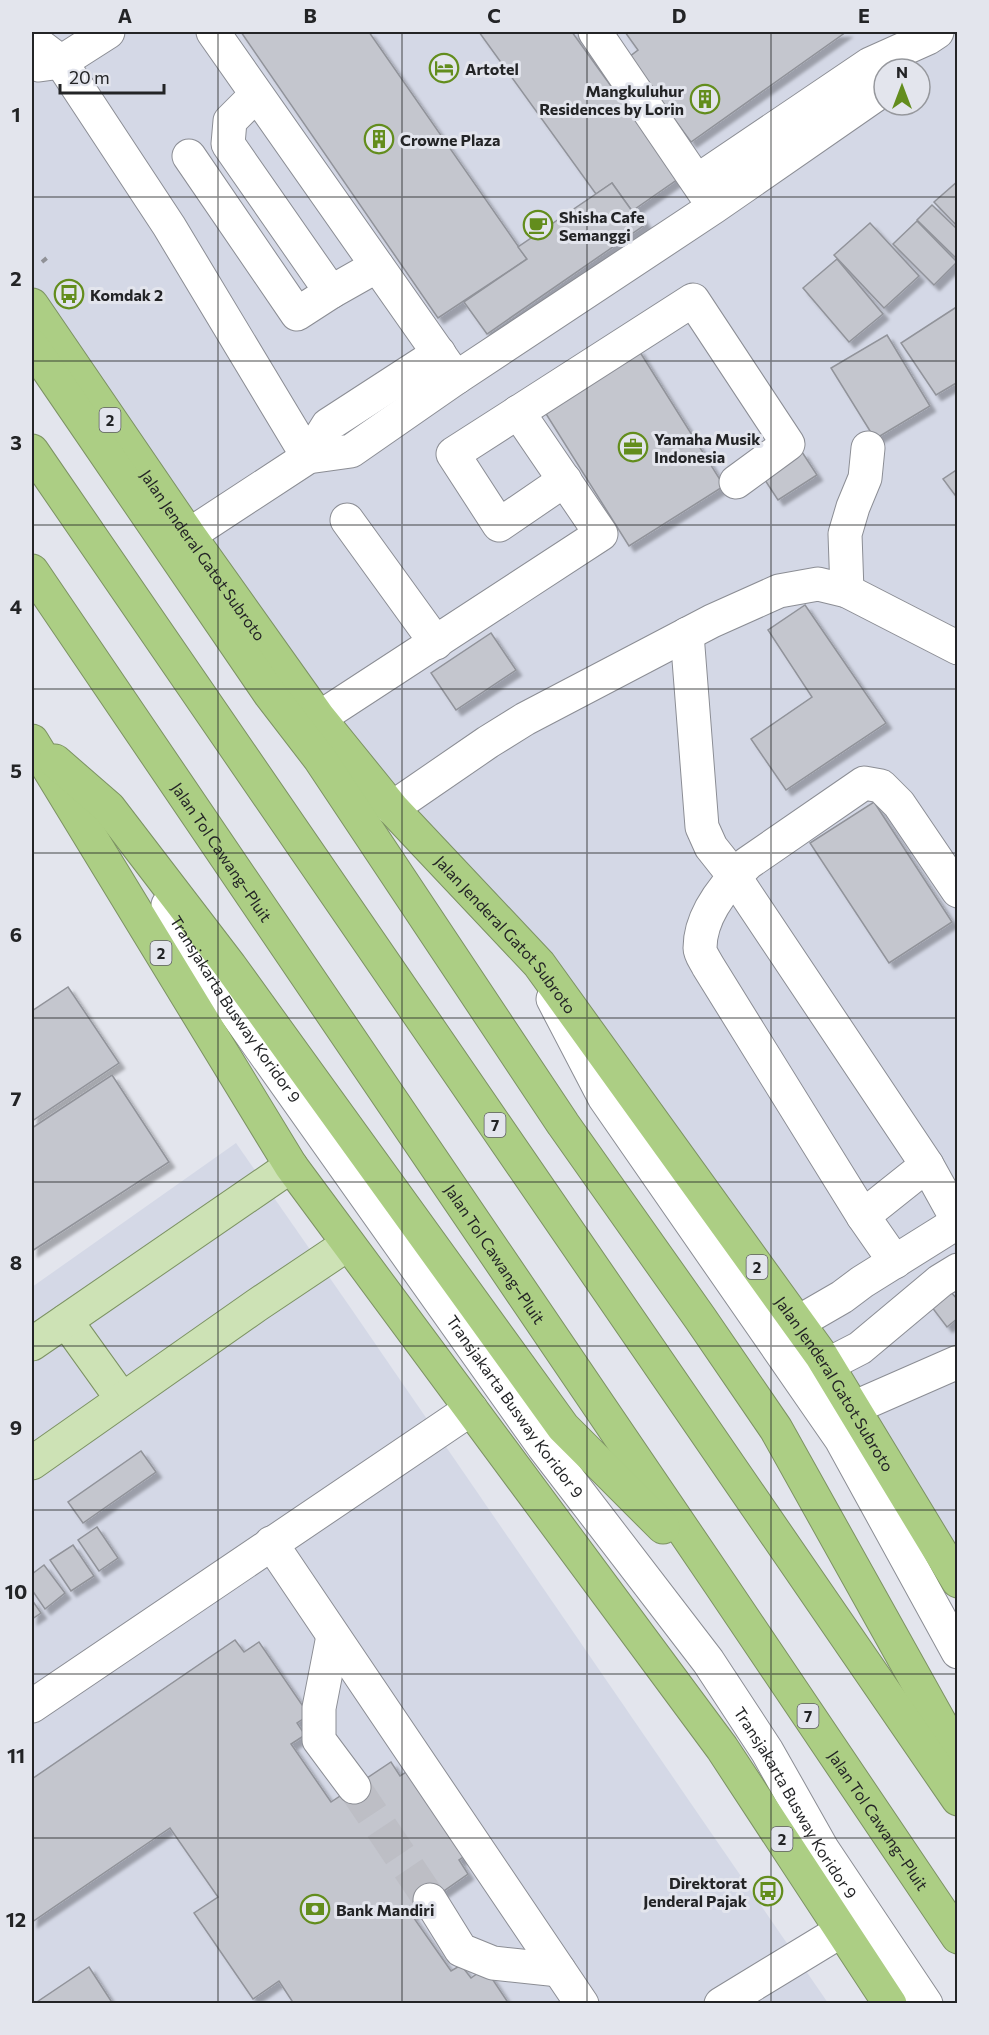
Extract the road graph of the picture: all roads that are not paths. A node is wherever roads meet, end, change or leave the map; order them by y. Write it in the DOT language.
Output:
graph roads {
  1 [pos="42,32"];
  2 [pos="108,32"];
  3 [pos="213,32"];
  4 [pos="595,32"];
  5 [pos="932,35"];
  6 [pos="32,40"];
  7 [pos="912,57"];
  8 [pos="46,64"];
  9 [pos="256,95"];
  10 [pos="872,96"];
  11 [pos="197,152"];
  12 [pos="706,194"];
  13 [pos="377,266"];
  14 [pos="322,298"];
  15 [pos="32,305"];
  16 [pos="32,346"];
  17 [pos="448,365"];
  18 [pos="519,412"];
  19 [pos="868,448"];
  20 [pos="32,451"];
  21 [pos="308,456"];
  22 [pos="565,480"];
  23 [pos="736,482"];
  24 [pos="347,520"];
  25 [pos="189,535"];
  26 [pos="32,571"];
  27 [pos="847,591"];
  28 [pos="687,634"];
  29 [pos="436,643"];
  30 [pos="957,648"];
  31 [pos="319,718"];
  32 [pos="32,741"];
  33 [pos="109,808"];
  34 [pos="392,808"];
  35 [pos="734,876"];
  36 [pos="957,891"];
  37 [pos="539,964"];
  38 [pos="927,1165"];
  39 [pos="291,1166"];
  40 [pos="863,1216"];
  41 [pos="957,1221"];
  42 [pos="348,1245"];
  43 [pos="895,1262"];
  44 [pos="957,1270"];
  45 [pos="66,1321"];
  46 [pos="798,1323"];
  47 [pos="32,1344"];
  48 [pos="957,1362"];
  49 [pos="827,1365"];
  50 [pos="122,1400"];
  51 [pos="853,1408"];
  52 [pos="471,1409"];
  53 [pos="32,1463"];
  54 [pos="271,1544"];
  55 [pos="957,1581"];
  56 [pos="720,1584"];
  57 [pos="333,1636"];
  58 [pos="957,1652"];
  59 [pos="32,1706"];
  60 [pos="957,1755"];
  61 [pos="354,1787"];
  62 [pos="957,1799"];
  63 [pos="430,1900"];
  64 [pos="841,1930"];
  65 [pos="957,1938"];
  66 [pos="559,1970"];
  67 [pos="582,2004"];
  68 [pos="721,2004"];
  69 [pos="890,2004"];
  70 [pos="926,2004"];
  1 -- 6 [label="lane"];
  2 -- 8 [label="lane"];
  3 -- 9 [label="lane"];
  4 -- 12 [label="lane"];
  5 -- 7 [label="lane"];
  5 -- 12 [label="lane"];
  6 -- 8 [label="lane"];
  8 -- 21 [label="lane"];
  9 -- 13 [label="lane"];
  9 -- 14 [label="lane"];
  10 -- 12 [label="lane"];
  11 -- 14 [label="lane"];
  12 -- 17 [label="lane"];
  13 -- 14 [label="lane"];
  13 -- 17 [label="lane"];
  15 -- 25 [label="highway, Jalan Jenderal Gatot Subroto / 2"];
  16 -- 60 [label="highway"];
  17 -- 21 [label="lane"];
  18 -- 22 [label="lane"];
  18 -- 22 [label="lane"];
  18 -- 23 [label="lane"];
  19 -- 27 [label="lane"];
  20 -- 62 [label="highway, 7"];
  21 -- 25 [label="lane"];
  22 -- 29 [label="lane"];
  24 -- 29 [label="lane"];
  25 -- 31 [label="highway, Jalan Jenderal Gatot Subroto / 2"];
  26 -- 56 [label="highway, Jalan Tol Cawang–Pluit / 7"];
  27 -- 28 [label="lane"];
  27 -- 30 [label="lane"];
  28 -- 34 [label="lane"];
  28 -- 35 [label="lane"];
  29 -- 31 [label="lane"];
  31 -- 34 [label="highway, Jalan Jenderal Gatot Subroto / 2"];
  32 -- 33 [label="highway"];
  32 -- 39 [label="highway, 2"];
  33 -- 56 [label="highway"];
  33 -- 70 [label="lane, Transjakarta Busway Koridor 9"];
  34 -- 37 [label="highway, Jalan Jenderal Gatot Subroto / 2"];
  35 -- 36 [label="lane"];
  35 -- 38 [label="lane"];
  35 -- 40 [label="lane"];
  37 -- 46 [label="highway, Jalan Jenderal Gatot Subroto / 2"];
  37 -- 58 [label="lane"];
  38 -- 40 [label="lane"];
  38 -- 41 [label="lane"];
  39 -- 42 [label="highway, 2"];
  39 -- 45 [label="main road"];
  40 -- 43 [label="lane"];
  41 -- 43 [label="lane"];
  42 -- 50 [label="main road"];
  42 -- 52 [label="highway, 2"];
  43 -- 46 [label="lane"];
  44 -- 49 [label="lane"];
  45 -- 47 [label="main road"];
  45 -- 50 [label="main road"];
  46 -- 49 [label="highway, Jalan Jenderal Gatot Subroto / 2"];
  48 -- 51 [label="lane"];
  49 -- 51 [label="highway, Jalan Jenderal Gatot Subroto / 2"];
  50 -- 53 [label="main road"];
  51 -- 55 [label="highway, Jalan Jenderal Gatot Subroto / 2"];
  52 -- 54 [label="lane"];
  52 -- 64 [label="highway, 2"];
  54 -- 57 [label="lane"];
  54 -- 59 [label="lane"];
  56 -- 65 [label="highway, Jalan Tol Cawang–Pluit / 7"];
  57 -- 61 [label="lane"];
  57 -- 66 [label="lane"];
  63 -- 66 [label="lane"];
  64 -- 68 [label="lane"];
  64 -- 69 [label="highway, 2"];
  66 -- 67 [label="lane"];
}
